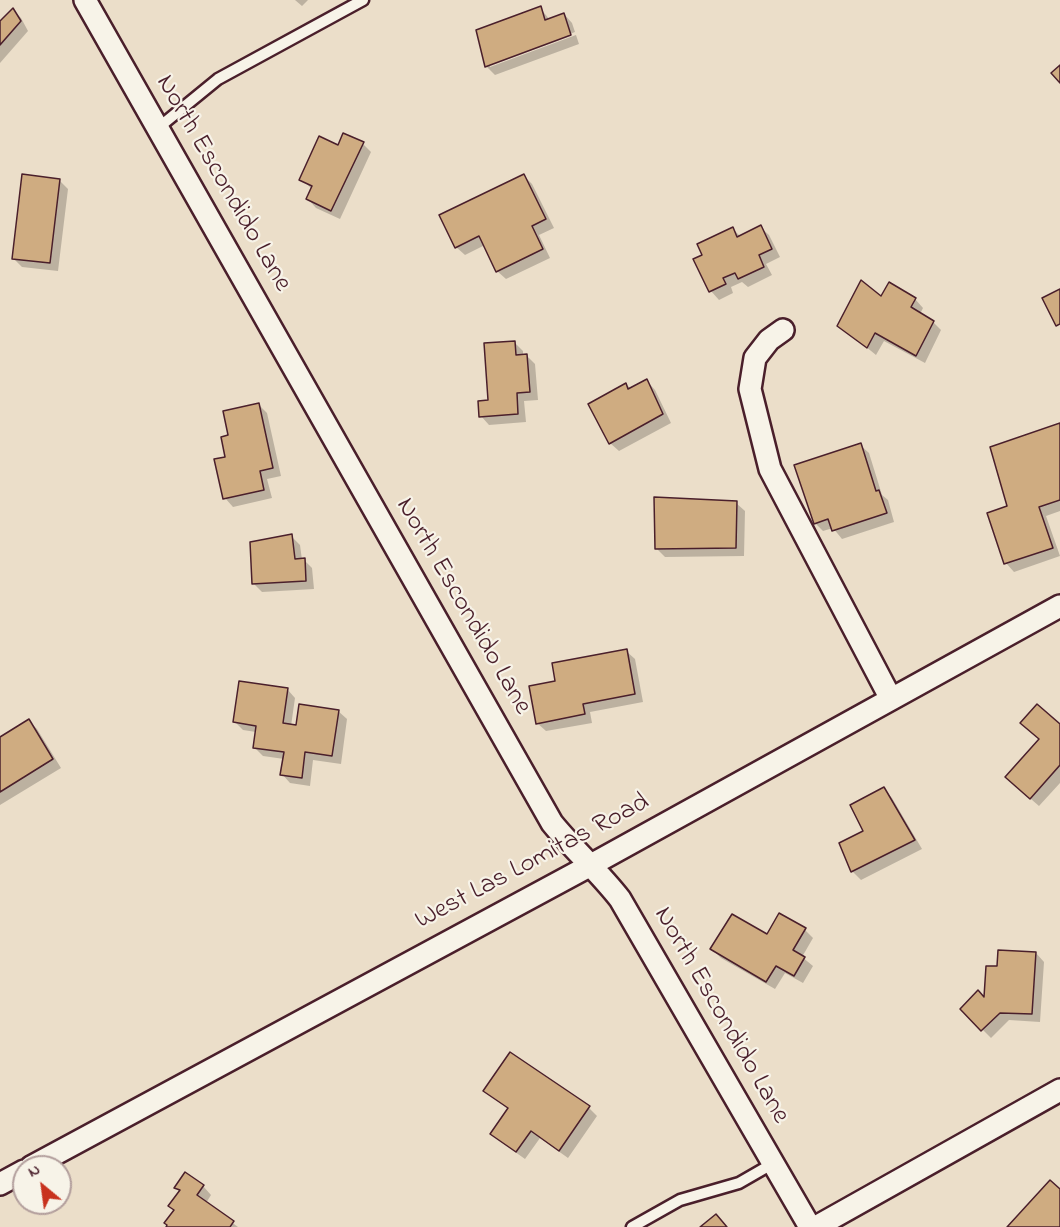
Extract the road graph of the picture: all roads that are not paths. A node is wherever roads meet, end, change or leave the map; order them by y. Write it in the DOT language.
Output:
graph roads {
  1 [pos="85,0"];
  2 [pos="363,0"];
  3 [pos="158,128"];
  4 [pos="783,330"];
  5 [pos="1060,606"];
  6 [pos="891,699"];
  7 [pos="591,865"];
  8 [pos="1060,1090"];
  9 [pos="53,1155"];
  10 [pos="772,1164"];
  11 [pos="632,1227"];
  12 [pos="810,1227"];
  13 [pos="816,1227"];
  1 -- 3 [label="street, North Escondido Lane"];
  2 -- 3 [label="lane"];
  3 -- 7 [label="street, North Escondido Lane"];
  4 -- 6 [label="street"];
  5 -- 6 [label="street, West Las Lomitas Road"];
  6 -- 7 [label="street, West Las Lomitas Road"];
  7 -- 9 [label="street, West Las Lomitas Road"];
  7 -- 10 [label="street, North Escondido Lane"];
  8 -- 13 [label="street"];
  10 -- 11 [label="lane"];
  10 -- 12 [label="street, North Escondido Lane"];
}
